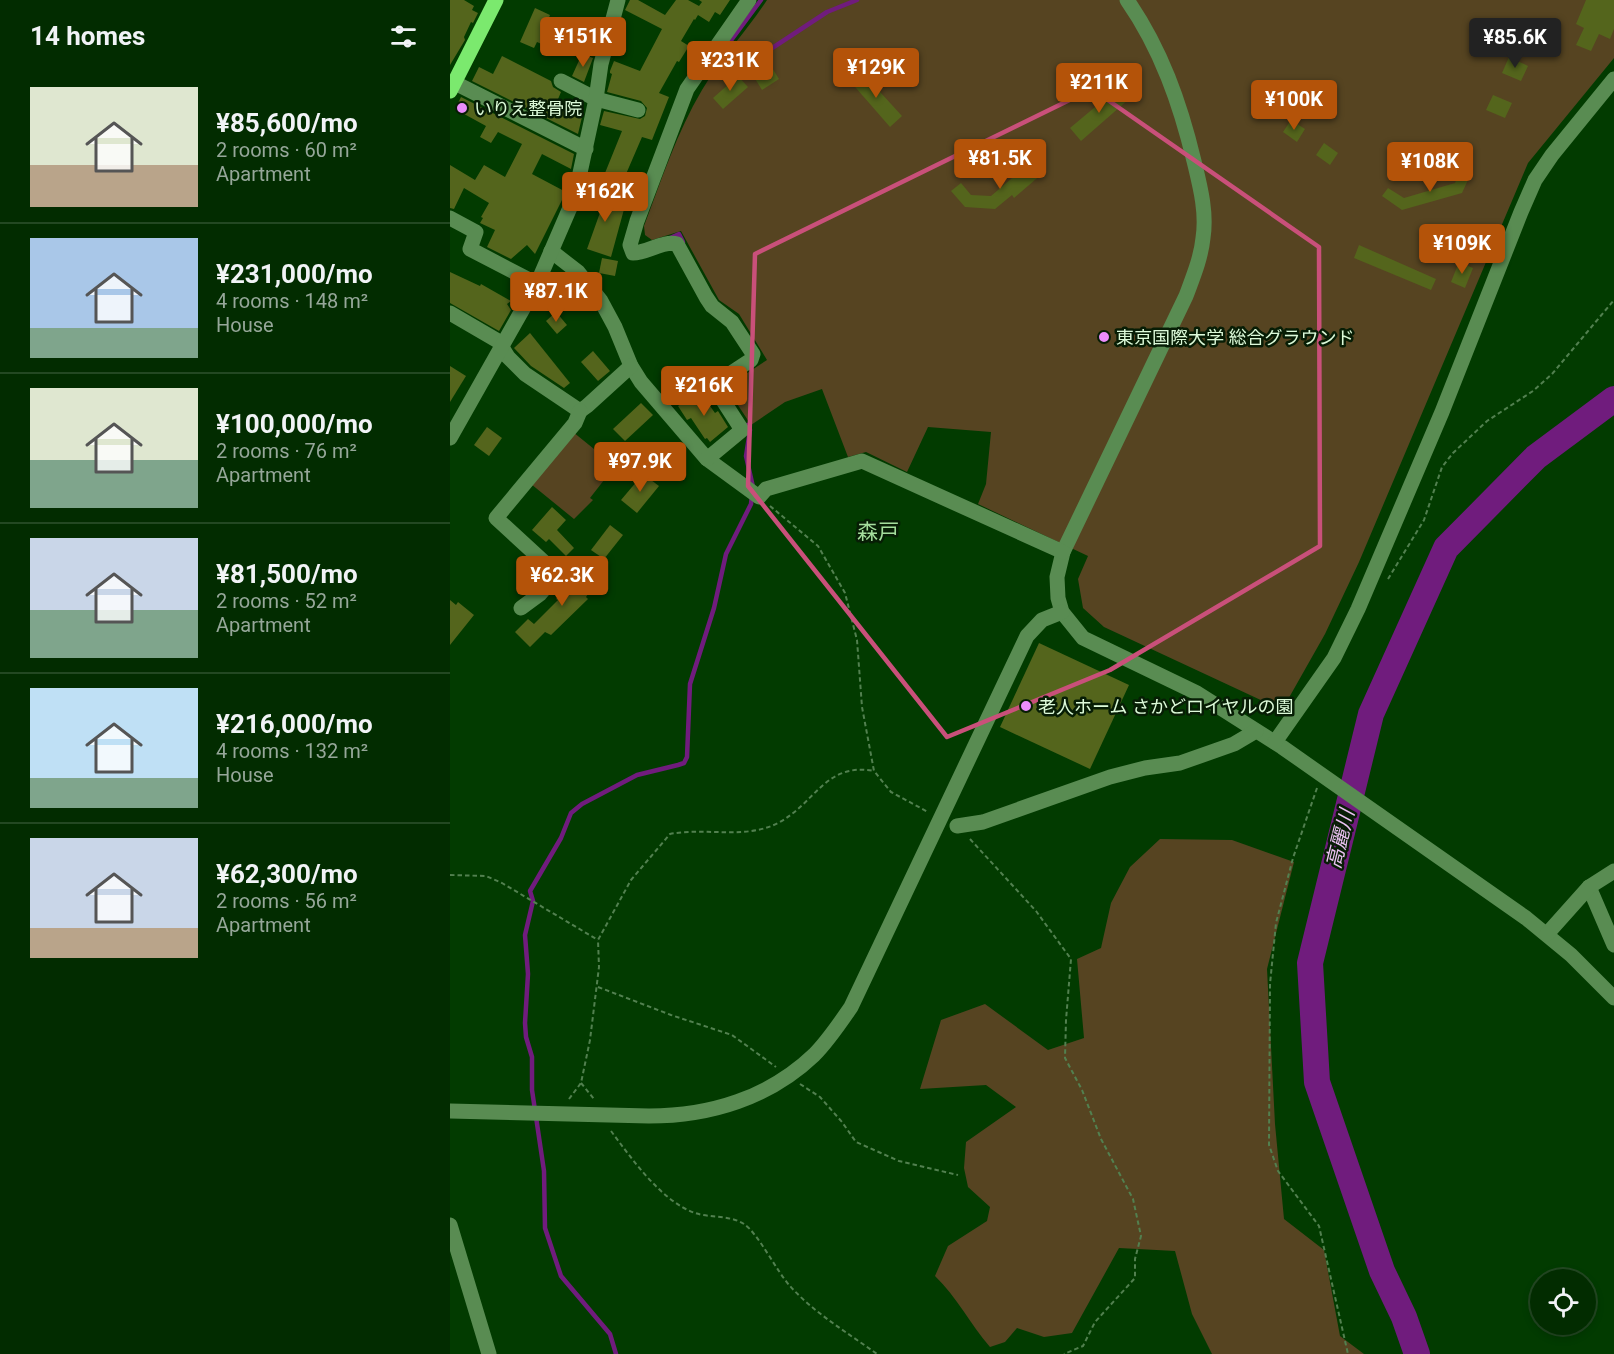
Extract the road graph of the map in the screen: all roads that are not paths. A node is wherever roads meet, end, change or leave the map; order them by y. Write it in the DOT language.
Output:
graph roads {
  1 [pos="496,0"];
  2 [pos="618,0"];
  3 [pos="749,0"];
  4 [pos="1127,0"];
  5 [pos="1614,79"];
  6 [pos="561,81"];
  7 [pos="452,87"];
  8 [pos="596,99"];
  9 [pos="638,110"];
  10 [pos="586,149"];
  11 [pos="450,218"];
  12 [pos="552,251"];
  13 [pos="537,284"];
  14 [pos="450,314"];
  15 [pos="501,346"];
  16 [pos="631,366"];
  17 [pos="580,411"];
  18 [pos="450,438"];
  19 [pos="706,459"];
  20 [pos="1063,552"];
  21 [pos="521,608"];
  22 [pos="1062,612"];
  23 [pos="1256,731"];
  24 [pos="1275,742"];
  25 [pos="957,826"];
  26 [pos="1614,870"];
  27 [pos="1589,887"];
  28 [pos="1547,934"];
  29 [pos="1614,945"];
  30 [pos="1614,998"];
  31 [pos="450,1112"];
  32 [pos="450,1224"];
  33 [pos="489,1354"];
  1 -- 7 [label="main road"];
  2 -- 8 [label="street"];
  3 -- 19 [label="street"];
  4 -- 20 [label="street"];
  5 -- 24 [label="street"];
  6 -- 8 [label="street"];
  7 -- 10 [label="street"];
  8 -- 9 [label="street"];
  8 -- 10 [label="street"];
  10 -- 12 [label="street"];
  11 -- 13 [label="street"];
  12 -- 13 [label="street"];
  12 -- 16 [label="street"];
  13 -- 15 [label="street"];
  14 -- 15 [label="street"];
  15 -- 17 [label="street"];
  15 -- 18 [label="street"];
  16 -- 17 [label="street"];
  16 -- 19 [label="street"];
  17 -- 21 [label="street"];
  19 -- 20 [label="street"];
  20 -- 22 [label="street"];
  22 -- 23 [label="street"];
  22 -- 31 [label="street"];
  23 -- 24 [label="street"];
  23 -- 25 [label="street"];
  24 -- 28 [label="street"];
  26 -- 27 [label="street"];
  27 -- 28 [label="street"];
  27 -- 29 [label="street"];
  28 -- 30 [label="street"];
  32 -- 33 [label="street"];
}
